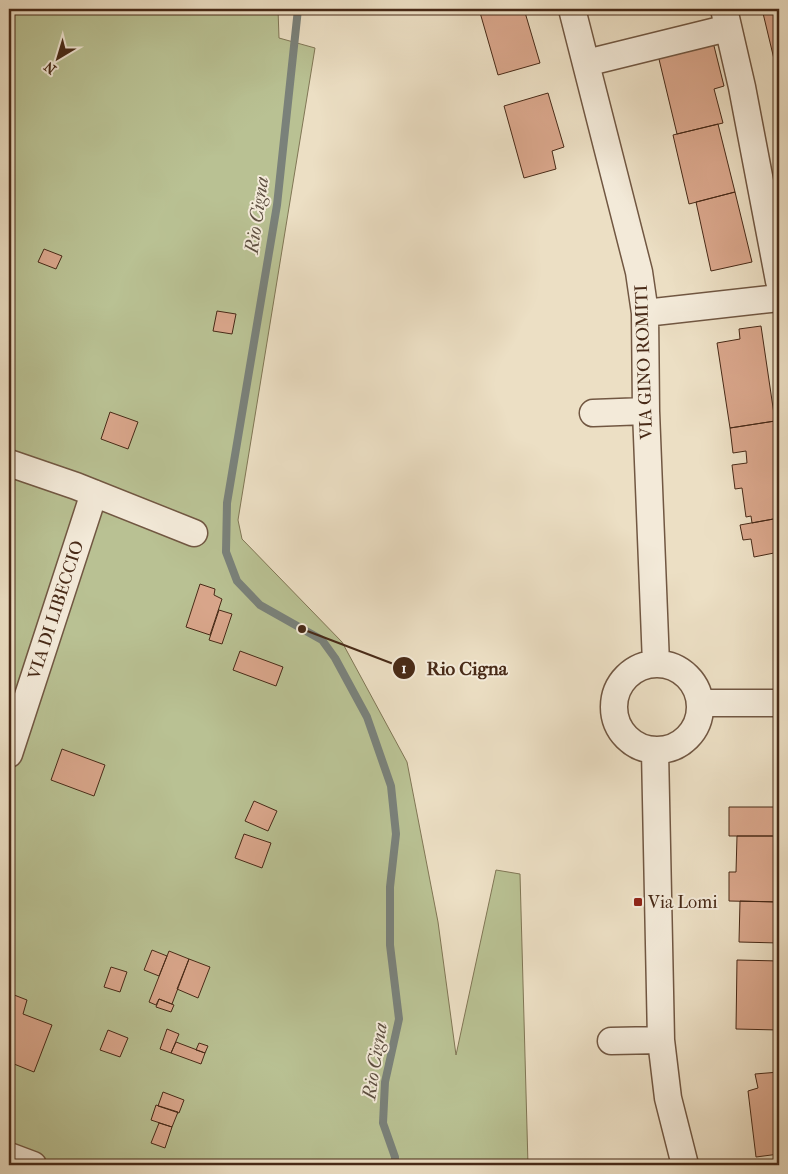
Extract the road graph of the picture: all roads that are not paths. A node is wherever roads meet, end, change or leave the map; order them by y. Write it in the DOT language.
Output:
graph roads {
  1 [pos="572,9"];
  2 [pos="726,19"];
  3 [pos="586,63"];
  4 [pos="779,281"];
  5 [pos="779,298"];
  6 [pos="645,313"];
  7 [pos="646,412"];
  8 [pos="593,413"];
  9 [pos="9,462"];
  10 [pos="94,493"];
  11 [pos="194,533"];
  12 [pos="656,664"];
  13 [pos="779,702"];
  14 [pos="700,703"];
  15 [pos="655,751"];
  16 [pos="9,754"];
  17 [pos="662,1040"];
  18 [pos="611,1041"];
  19 [pos="9,1156"];
  20 [pos="33,1165"];
  21 [pos="685,1165"];
  1 -- 3 [label="street, VIA GINO ROMITI"];
  2 -- 3 [label="street"];
  2 -- 4 [label="street"];
  3 -- 6 [label="street, VIA GINO ROMITI"];
  5 -- 6 [label="street"];
  6 -- 7 [label="street, VIA GINO ROMITI"];
  7 -- 8 [label="street"];
  7 -- 12 [label="street, VIA GINO ROMITI"];
  9 -- 10 [label="street"];
  10 -- 11 [label="street"];
  10 -- 16 [label="street, VIA DI LIBECCIO"];
  12 -- 14 [label="street"];
  12 -- 15 [label="street"];
  13 -- 14 [label="street"];
  14 -- 15 [label="street"];
  15 -- 17 [label="street"];
  17 -- 18 [label="street"];
  17 -- 21 [label="street"];
  19 -- 20 [label="street"];
}
